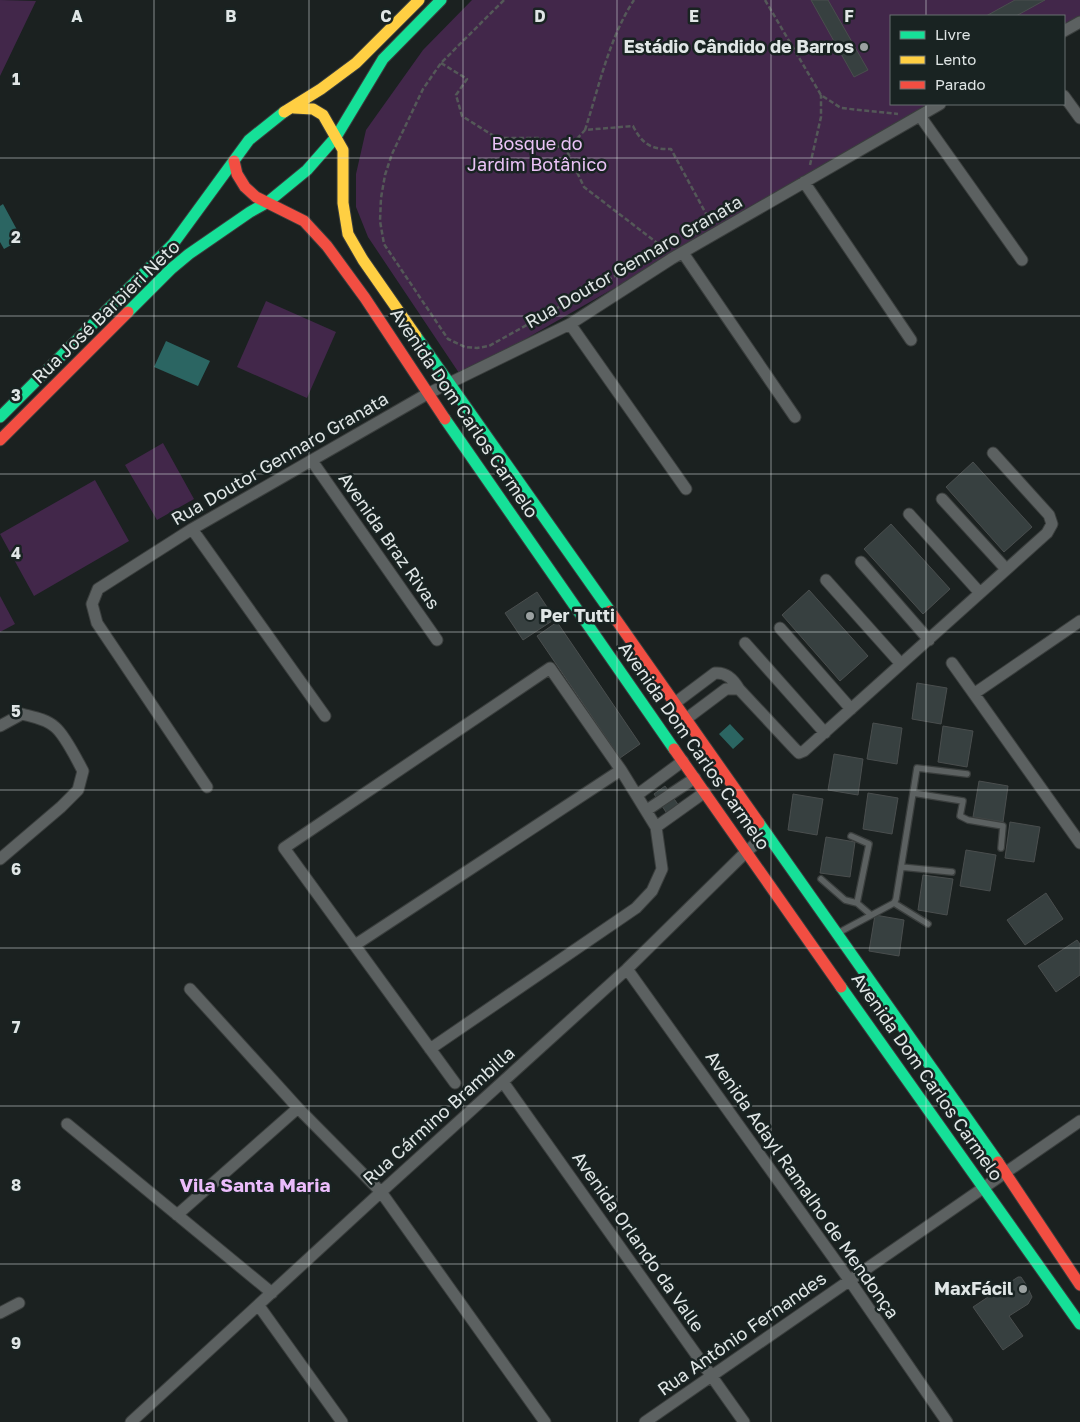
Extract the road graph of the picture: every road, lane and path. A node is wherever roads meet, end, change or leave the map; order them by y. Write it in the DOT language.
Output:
graph roads {
  1 [pos="420,0"];
  2 [pos="441,0"];
  3 [pos="504,0"];
  4 [pos="634,0"];
  5 [pos="765,0"];
  6 [pos="1080,22"];
  7 [pos="1065,30"];
  8 [pos="441,63"];
  9 [pos="821,95"];
  10 [pos="1065,97"];
  11 [pos="938,105"];
  12 [pos="294,108"];
  13 [pos="903,115"];
  14 [pos="920,116"];
  15 [pos="1080,118"];
  16 [pos="584,130"];
  17 [pos="336,137"];
  18 [pos="567,151"];
  19 [pos="234,162"];
  20 [pos="810,167"];
  21 [pos="804,182"];
  22 [pos="268,202"];
  23 [pos="711,223"];
  24 [pos="665,248"];
  25 [pos="683,253"];
  26 [pos="1022,260"];
  27 [pos="533,323"];
  28 [pos="570,324"];
  29 [pos="911,340"];
  30 [pos="450,383"];
  31 [pos="426,394"];
  32 [pos="0,417"];
  33 [pos="796,417"];
  34 [pos="0,440"];
  35 [pos="994,453"];
  36 [pos="312,461"];
  37 [pos="686,489"];
  38 [pos="942,499"];
  39 [pos="909,514"];
  40 [pos="192,529"];
  41 [pos="860,562"];
  42 [pos="1006,569"];
  43 [pos="565,570"];
  44 [pos="826,580"];
  45 [pos="980,593"];
  46 [pos="1080,621"];
  47 [pos="780,628"];
  48 [pos="437,640"];
  49 [pos="929,640"];
  50 [pos="745,643"];
  51 [pos="952,663"];
  52 [pos="901,664"];
  53 [pos="739,689"];
  54 [pos="975,693"];
  55 [pos="675,703"];
  56 [pos="851,709"];
  57 [pos="325,716"];
  58 [pos="686,719"];
  59 [pos="0,726"];
  60 [pos="825,733"];
  61 [pos="683,761"];
  62 [pos="621,770"];
  63 [pos="966,774"];
  64 [pos="694,778"];
  65 [pos="207,787"];
  66 [pos="705,792"];
  67 [pos="913,793"];
  68 [pos="637,795"];
  69 [pos="647,810"];
  70 [pos="656,827"];
  71 [pos="767,834"];
  72 [pos="851,836"];
  73 [pos="1080,843"];
  74 [pos="1001,848"];
  75 [pos="746,852"];
  76 [pos="0,859"];
  77 [pos="901,867"];
  78 [pos="952,872"];
  79 [pos="821,880"];
  80 [pos="857,903"];
  81 [pos="894,903"];
  82 [pos="871,915"];
  83 [pos="928,924"];
  84 [pos="837,933"];
  85 [pos="355,946"];
  86 [pos="627,970"];
  87 [pos="190,989"];
  88 [pos="888,1030"];
  89 [pos="430,1049"];
  90 [pos="503,1082"];
  91 [pos="455,1083"];
  92 [pos="298,1108"];
  93 [pos="1080,1121"];
  94 [pos="67,1124"];
  95 [pos="1004,1173"];
  96 [pos="983,1187"];
  97 [pos="380,1192"];
  98 [pos="177,1214"];
  99 [pos="850,1281"];
  100 [pos="1080,1285"];
  101 [pos="272,1293"];
  102 [pos="19,1303"];
  103 [pos="259,1306"];
  104 [pos="0,1313"];
  105 [pos="1080,1324"];
  106 [pos="712,1376"];
  107 [pos="136,1421"];
  108 [pos="342,1422"];
  109 [pos="546,1422"];
  110 [pos="645,1422"];
  111 [pos="744,1422"];
  112 [pos="947,1422"];
  1 -- 12 [label="street"];
  2 -- 17 [label="street"];
  3 -- 8 [label="path"];
  4 -- 16 [label="path"];
  5 -- 9 [label="path"];
  6 -- 7 [label="street"];
  8 -- 18 [label="path"];
  8 -- 27 [label="path"];
  9 -- 13 [label="path"];
  9 -- 20 [label="path"];
  10 -- 15 [label="street"];
  11 -- 14 [label="street, Rua Doutor Gennaro Granata"];
  12 -- 17 [label="street, Avenida Dom Carlos Carmelo"];
  12 -- 19 [label="street, Rua José Barbieri Neto"];
  14 -- 21 [label="street, Rua Doutor Gennaro Granata"];
  14 -- 26 [label="street"];
  16 -- 18 [label="path"];
  16 -- 23 [label="path"];
  17 -- 22 [label="street, Rua José Barbieri Neto"];
  17 -- 30 [label="street, Avenida Dom Carlos Carmelo"];
  18 -- 24 [label="path"];
  19 -- 22 [label="street, Avenida Dom Carlos Carmelo"];
  19 -- 32 [label="street, Rua José Barbieri Neto"];
  21 -- 25 [label="street, Rua Doutor Gennaro Granata"];
  21 -- 29 [label="street"];
  22 -- 31 [label="street, Avenida Dom Carlos Carmelo"];
  22 -- 34 [label="street, Rua José Barbieri Neto"];
  25 -- 28 [label="street, Rua Doutor Gennaro Granata"];
  25 -- 33 [label="street"];
  28 -- 30 [label="street, Rua Doutor Gennaro Granata"];
  28 -- 37 [label="street"];
  30 -- 31 [label="street, Rua Doutor Gennaro Granata"];
  30 -- 43 [label="street, Avenida Dom Carlos Carmelo"];
  31 -- 36 [label="street, Rua Doutor Gennaro Granata"];
  31 -- 43 [label="street, Avenida Dom Carlos Carmelo"];
  35 -- 42 [label="street"];
  36 -- 40 [label="street, Rua Doutor Gennaro Granata"];
  36 -- 48 [label="street, Avenida Braz Rivas"];
  38 -- 42 [label="street"];
  39 -- 45 [label="street"];
  40 -- 57 [label="street"];
  40 -- 65 [label="street, Rua Doutor Gennaro Granata"];
  41 -- 49 [label="street"];
  42 -- 45 [label="street"];
  43 -- 55 [label="street, Avenida Dom Carlos Carmelo"];
  43 -- 61 [label="street, Avenida Dom Carlos Carmelo"];
  44 -- 52 [label="street"];
  45 -- 49 [label="street"];
  46 -- 54 [label="street"];
  47 -- 56 [label="street"];
  49 -- 52 [label="street"];
  50 -- 60 [label="street"];
  51 -- 54 [label="street"];
  52 -- 56 [label="street"];
  53 -- 55 [label="street"];
  53 -- 58 [label="street"];
  53 -- 60 [label="street"];
  54 -- 73 [label="street"];
  55 -- 58 [label="street, Avenida Dom Carlos Carmelo"];
  56 -- 60 [label="street"];
  58 -- 71 [label="street, Avenida Dom Carlos Carmelo"];
  59 -- 76 [label="street"];
  61 -- 64 [label="street, Avenida Dom Carlos Carmelo"];
  61 -- 68 [label="street"];
  62 -- 68 [label="street"];
  62 -- 85 [label="street"];
  62 -- 85 [label="street"];
  63 -- 67 [label="lane"];
  64 -- 66 [label="street, Avenida Dom Carlos Carmelo"];
  64 -- 69 [label="street"];
  66 -- 70 [label="street"];
  66 -- 75 [label="street, Avenida Dom Carlos Carmelo"];
  67 -- 74 [label="lane"];
  67 -- 77 [label="lane"];
  68 -- 69 [label="street"];
  69 -- 70 [label="street"];
  70 -- 89 [label="street"];
  71 -- 75 [label="street, Rua Cármino Brambilla"];
  71 -- 84 [label="street, Avenida Dom Carlos Carmelo"];
  72 -- 80 [label="lane"];
  75 -- 86 [label="street, Rua Cármino Brambilla"];
  75 -- 88 [label="street, Avenida Dom Carlos Carmelo"];
  77 -- 78 [label="lane"];
  77 -- 81 [label="lane"];
  79 -- 80 [label="lane"];
  80 -- 82 [label="lane"];
  81 -- 82 [label="lane"];
  81 -- 83 [label="lane"];
  82 -- 84 [label="lane"];
  84 -- 88 [label="street, Avenida Dom Carlos Carmelo"];
  85 -- 89 [label="street"];
  86 -- 90 [label="street, Rua Cármino Brambilla"];
  86 -- 99 [label="street, Avenida Adayl Ramalho de Mendonça"];
  87 -- 92 [label="street"];
  88 -- 95 [label="street, Avenida Dom Carlos Carmelo"];
  88 -- 96 [label="street, Avenida Dom Carlos Carmelo"];
  89 -- 91 [label="street"];
  90 -- 97 [label="street, Rua Cármino Brambilla"];
  90 -- 106 [label="street, Avenida Orlando da Valle"];
  92 -- 97 [label="street"];
  92 -- 98 [label="street"];
  93 -- 95 [label="street, Rua Antônio Fernandes"];
  94 -- 98 [label="street"];
  95 -- 96 [label="street, Rua Antônio Fernandes"];
  95 -- 100 [label="street, Avenida Dom Carlos Carmelo"];
  96 -- 99 [label="street, Rua Antônio Fernandes"];
  96 -- 105 [label="street, Avenida Dom Carlos Carmelo"];
  97 -- 101 [label="street, Rua Cármino Brambilla"];
  97 -- 109 [label="street"];
  98 -- 101 [label="street"];
  99 -- 106 [label="street, Rua Antônio Fernandes"];
  99 -- 112 [label="street, Avenida Adayl Ramalho de Mendonça"];
  101 -- 103 [label="street, Rua Cármino Brambilla"];
  102 -- 104 [label="street"];
  103 -- 107 [label="street, Rua Cármino Brambilla"];
  103 -- 108 [label="street"];
  106 -- 110 [label="street, Rua Antônio Fernandes"];
  106 -- 111 [label="street, Avenida Orlando da Valle"];
}
